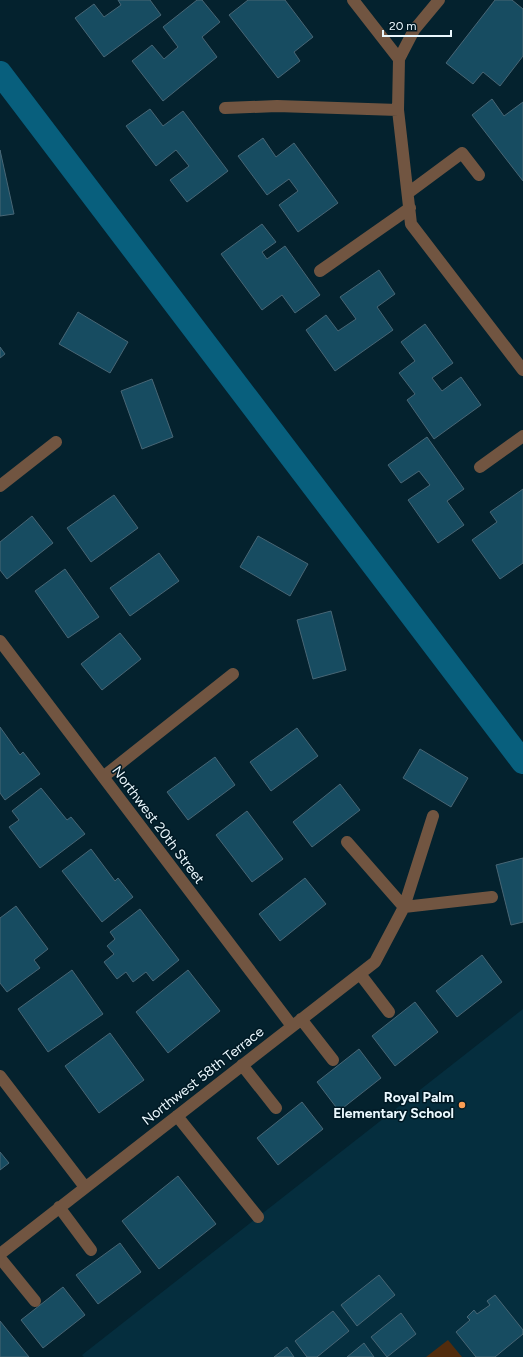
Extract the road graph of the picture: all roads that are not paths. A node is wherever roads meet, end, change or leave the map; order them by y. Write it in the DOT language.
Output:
graph roads {
  1 [pos="353,0"];
  2 [pos="439,0"];
  3 [pos="399,59"];
  4 [pos="225,108"];
  5 [pos="398,110"];
  6 [pos="479,175"];
  7 [pos="408,193"];
  8 [pos="410,208"];
  9 [pos="320,271"];
  10 [pos="523,370"];
  11 [pos="523,436"];
  12 [pos="56,442"];
  13 [pos="480,468"];
  14 [pos="0,486"];
  15 [pos="0,641"];
  16 [pos="233,674"];
  17 [pos="102,777"];
  18 [pos="433,816"];
  19 [pos="347,842"];
  20 [pos="492,897"];
  21 [pos="404,906"];
  22 [pos="360,974"];
  23 [pos="389,1012"];
  24 [pos="297,1023"];
  25 [pos="333,1060"];
  26 [pos="242,1065"];
  27 [pos="0,1076"];
  28 [pos="276,1108"];
  29 [pos="177,1116"];
  30 [pos="85,1187"];
  31 [pos="59,1207"];
  32 [pos="258,1217"];
  33 [pos="91,1250"];
  34 [pos="0,1254"];
  35 [pos="0,1258"];
  36 [pos="34,1301"];
  1 -- 3 [label="street"];
  2 -- 3 [label="street"];
  3 -- 5 [label="street"];
  4 -- 5 [label="street"];
  5 -- 7 [label="street"];
  6 -- 7 [label="street"];
  7 -- 8 [label="street"];
  8 -- 9 [label="street"];
  8 -- 10 [label="street"];
  11 -- 13 [label="street"];
  12 -- 14 [label="street"];
  15 -- 17 [label="street, Northwest 20th Street"];
  16 -- 17 [label="street"];
  17 -- 24 [label="street, Northwest 20th Street"];
  18 -- 21 [label="street, Northwest 58th Terrace"];
  19 -- 21 [label="street"];
  20 -- 21 [label="street"];
  21 -- 22 [label="street, Northwest 58th Terrace"];
  22 -- 23 [label="street"];
  22 -- 24 [label="street, Northwest 58th Terrace"];
  24 -- 25 [label="street, Northwest 20th Street"];
  24 -- 26 [label="street, Northwest 58th Terrace"];
  26 -- 28 [label="street"];
  26 -- 29 [label="street, Northwest 58th Terrace"];
  27 -- 30 [label="street"];
  29 -- 30 [label="street, Northwest 58th Terrace"];
  29 -- 32 [label="street"];
  30 -- 31 [label="street, Northwest 58th Terrace"];
  31 -- 33 [label="street"];
  31 -- 34 [label="street, Northwest 58th Terrace"];
  35 -- 36 [label="street"];
}
